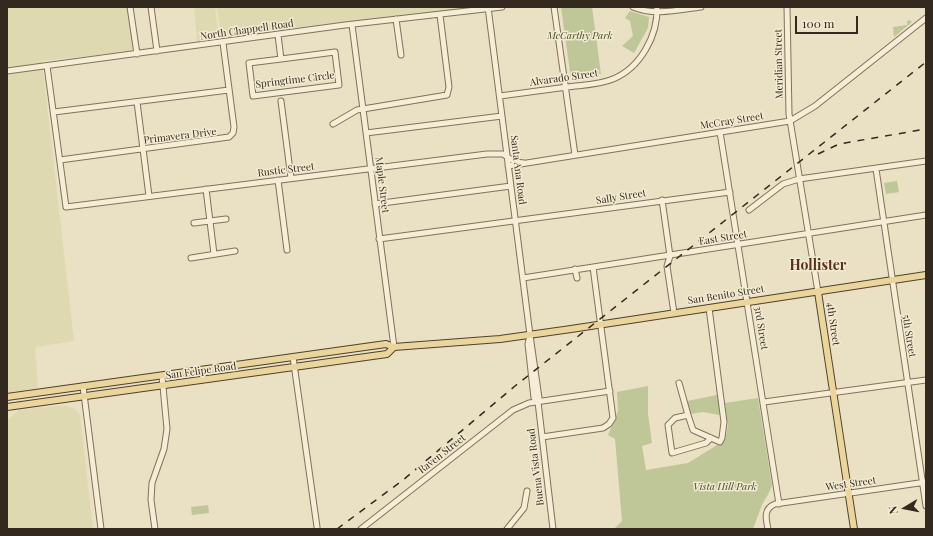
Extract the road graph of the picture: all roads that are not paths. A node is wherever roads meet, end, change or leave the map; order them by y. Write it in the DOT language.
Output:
graph roads {
  1 [pos="130,7"];
  2 [pos="151,7"];
  3 [pos="502,7"];
  4 [pos="554,7"];
  5 [pos="633,7"];
  6 [pos="701,7"];
  7 [pos="786,7"];
  8 [pos="488,8"];
  9 [pos="657,10"];
  10 [pos="440,15"];
  11 [pos="926,18"];
  12 [pos="396,19"];
  13 [pos="352,24"];
  14 [pos="278,35"];
  15 [pos="223,43"];
  16 [pos="157,51"];
  17 [pos="137,54"];
  18 [pos="401,55"];
  19 [pos="281,59"];
  20 [pos="47,66"];
  21 [pos="7,70"];
  22 [pos="566,87"];
  23 [pos="229,90"];
  24 [pos="500,96"];
  25 [pos="281,101"];
  26 [pos="137,102"];
  27 [pos="363,108"];
  28 [pos="54,112"];
  29 [pos="502,116"];
  30 [pos="790,121"];
  31 [pos="334,124"];
  32 [pos="720,132"];
  33 [pos="366,133"];
  34 [pos="142,149"];
  35 [pos="575,155"];
  36 [pos="507,156"];
  37 [pos="60,160"];
  38 [pos="926,161"];
  39 [pos="524,163"];
  40 [pos="508,166"];
  41 [pos="370,168"];
  42 [pos="876,169"];
  43 [pos="291,178"];
  44 [pos="799,179"];
  45 [pos="278,180"];
  46 [pos="511,186"];
  47 [pos="206,189"];
  48 [pos="730,192"];
  49 [pos="149,196"];
  50 [pos="662,200"];
  51 [pos="375,204"];
  52 [pos="749,210"];
  53 [pos="926,216"];
  54 [pos="226,219"];
  55 [pos="210,221"];
  56 [pos="515,222"];
  57 [pos="883,222"];
  58 [pos="194,223"];
  59 [pos="808,234"];
  60 [pos="379,239"];
  61 [pos="739,244"];
  62 [pos="287,250"];
  63 [pos="235,252"];
  64 [pos="214,254"];
  65 [pos="670,256"];
  66 [pos="191,258"];
  67 [pos="593,266"];
  68 [pos="575,269"];
  69 [pos="926,275"];
  70 [pos="523,278"];
  71 [pos="577,278"];
  72 [pos="891,280"];
  73 [pos="818,292"];
  74 [pos="748,302"];
  75 [pos="709,308"];
  76 [pos="674,313"];
  77 [pos="601,324"];
  78 [pos="530,335"];
  79 [pos="394,347"];
  80 [pos="293,357"];
  81 [pos="295,368"];
  82 [pos="162,376"];
  83 [pos="926,380"];
  84 [pos="679,383"];
  85 [pos="908,383"];
  86 [pos="83,386"];
  87 [pos="163,386"];
  88 [pos="610,391"];
  89 [pos="833,393"];
  90 [pos="84,396"];
  91 [pos="7,397"];
  92 [pos="538,402"];
  93 [pos="764,402"];
  94 [pos="7,407"];
  95 [pos="688,415"];
  96 [pos="542,437"];
  97 [pos="711,438"];
  98 [pos="924,482"];
  99 [pos="527,491"];
  100 [pos="849,492"];
  101 [pos="779,504"];
  102 [pos="926,506"];
  103 [pos="317,527"];
  104 [pos="101,529"];
  105 [pos="155,529"];
  106 [pos="361,529"];
  107 [pos="508,529"];
  108 [pos="553,529"];
  109 [pos="768,529"];
  110 [pos="854,529"];
  1 -- 17 [label="street"];
  2 -- 16 [label="street"];
  3 -- 8 [label="street, North Chappell Road"];
  4 -- 22 [label="street"];
  5 -- 9 [label="street"];
  6 -- 9 [label="street"];
  7 -- 30 [label="street, Meridian Street"];
  8 -- 10 [label="street, North Chappell Road"];
  8 -- 24 [label="street, Santa Ana Road"];
  9 -- 22 [label="street, Alvarado Street"];
  10 -- 12 [label="street, North Chappell Road"];
  10 -- 27 [label="street"];
  11 -- 30 [label="street, McCray Street"];
  12 -- 13 [label="street, North Chappell Road"];
  12 -- 18 [label="street"];
  13 -- 14 [label="street, North Chappell Road"];
  13 -- 27 [label="street, Maple Street"];
  14 -- 15 [label="street, North Chappell Road"];
  14 -- 19 [label="street"];
  15 -- 16 [label="street, North Chappell Road"];
  15 -- 23 [label="street, Primavera Drive"];
  16 -- 17 [label="street, North Chappell Road"];
  17 -- 20 [label="street, North Chappell Road"];
  19 -- 19 [label="street, Springtime Circle"];
  20 -- 21 [label="street, North Chappell Road"];
  20 -- 28 [label="street"];
  22 -- 24 [label="street, Alvarado Street"];
  22 -- 35 [label="street"];
  23 -- 26 [label="street"];
  23 -- 34 [label="street, Primavera Drive"];
  24 -- 29 [label="street, Santa Ana Road"];
  25 -- 43 [label="street"];
  26 -- 28 [label="street"];
  26 -- 34 [label="street"];
  27 -- 31 [label="street"];
  27 -- 33 [label="street, Maple Street"];
  28 -- 37 [label="street"];
  29 -- 33 [label="street"];
  29 -- 36 [label="street, Santa Ana Road"];
  30 -- 32 [label="street, McCray Street"];
  30 -- 44 [label="street, 4th Street"];
  32 -- 35 [label="street, McCray Street"];
  32 -- 48 [label="street, 3rd Street"];
  33 -- 41 [label="street, Maple Street"];
  34 -- 37 [label="street, Primavera Drive"];
  34 -- 49 [label="street"];
  35 -- 39 [label="street, McCray Street"];
  36 -- 39 [label="street, Rustic Street"];
  36 -- 40 [label="street, Santa Ana Road"];
  36 -- 41 [label="street, Rustic Street"];
  37 -- 49 [label="street, Rustic Street"];
  38 -- 42 [label="street"];
  39 -- 40 [label="street, McCray Street"];
  40 -- 46 [label="street, Santa Ana Road"];
  41 -- 43 [label="street, Rustic Street"];
  41 -- 51 [label="street, Maple Street"];
  42 -- 44 [label="street"];
  42 -- 57 [label="street, 5th Street"];
  43 -- 45 [label="street, Rustic Street"];
  44 -- 52 [label="street"];
  44 -- 59 [label="street, 4th Street"];
  45 -- 47 [label="street, Rustic Street"];
  45 -- 62 [label="street"];
  46 -- 51 [label="street"];
  46 -- 56 [label="street, Santa Ana Road"];
  47 -- 49 [label="street, Rustic Street"];
  47 -- 55 [label="street"];
  48 -- 50 [label="street, Sally Street"];
  48 -- 61 [label="street, 3rd Street"];
  50 -- 56 [label="street, Sally Street"];
  50 -- 65 [label="street"];
  51 -- 60 [label="street, Maple Street"];
  53 -- 57 [label="street, East Street"];
  54 -- 55 [label="street"];
  55 -- 58 [label="street"];
  55 -- 64 [label="street"];
  56 -- 60 [label="street, Sally Street"];
  56 -- 70 [label="street, Santa Ana Road"];
  57 -- 59 [label="street, East Street"];
  57 -- 72 [label="street, 5th Street"];
  59 -- 61 [label="street, East Street"];
  59 -- 73 [label="street, 4th Street"];
  60 -- 79 [label="street, Maple Street"];
  61 -- 65 [label="street, East Street"];
  61 -- 74 [label="street, 3rd Street"];
  63 -- 64 [label="street"];
  64 -- 66 [label="street"];
  65 -- 67 [label="street, East Street"];
  65 -- 76 [label="street"];
  67 -- 68 [label="street, East Street"];
  67 -- 77 [label="street"];
  68 -- 70 [label="street, East Street"];
  68 -- 71 [label="street"];
  69 -- 72 [label="main road, San Benito Street"];
  70 -- 78 [label="street, Santa Ana Road"];
  72 -- 73 [label="main road, San Benito Street"];
  72 -- 85 [label="street, 5th Street"];
  73 -- 74 [label="main road, San Benito Street"];
  73 -- 89 [label="main road, 4th Street"];
  74 -- 75 [label="main road, San Benito Street"];
  74 -- 93 [label="street, 3rd Street"];
  75 -- 76 [label="main road, San Benito Street"];
  75 -- 97 [label="street"];
  76 -- 77 [label="main road, San Benito Street"];
  77 -- 78 [label="main road, San Benito Street"];
  77 -- 88 [label="street"];
  78 -- 79 [label="main road, San Felipe Road"];
  78 -- 92 [label="street, Buena Vista Road"];
  79 -- 80 [label="main road, San Felipe Road"];
  79 -- 81 [label="main road, San Felipe Road"];
  80 -- 81 [label="street"];
  80 -- 82 [label="main road, San Felipe Road"];
  81 -- 87 [label="main road, San Felipe Road"];
  81 -- 103 [label="street"];
  82 -- 86 [label="main road, San Felipe Road"];
  82 -- 87 [label="street"];
  83 -- 85 [label="street"];
  84 -- 95 [label="street"];
  85 -- 89 [label="street"];
  85 -- 98 [label="street, 5th Street"];
  86 -- 90 [label="street"];
  86 -- 91 [label="main road, San Felipe Road"];
  87 -- 90 [label="main road, San Felipe Road"];
  87 -- 105 [label="street"];
  88 -- 92 [label="street, Raven Street"];
  88 -- 96 [label="street"];
  89 -- 93 [label="street"];
  89 -- 100 [label="main road, 4th Street"];
  90 -- 94 [label="main road, San Felipe Road"];
  90 -- 104 [label="street"];
  92 -- 96 [label="street, Buena Vista Road"];
  92 -- 106 [label="street, Raven Street"];
  93 -- 101 [label="street, 3rd Street"];
  95 -- 97 [label="street"];
  95 -- 97 [label="street"];
  96 -- 108 [label="street, Buena Vista Road"];
  98 -- 100 [label="street, West Street"];
  98 -- 102 [label="street, 5th Street"];
  99 -- 107 [label="street"];
  100 -- 101 [label="street, West Street"];
  100 -- 110 [label="main road, 4th Street"];
  101 -- 109 [label="street"];
}
